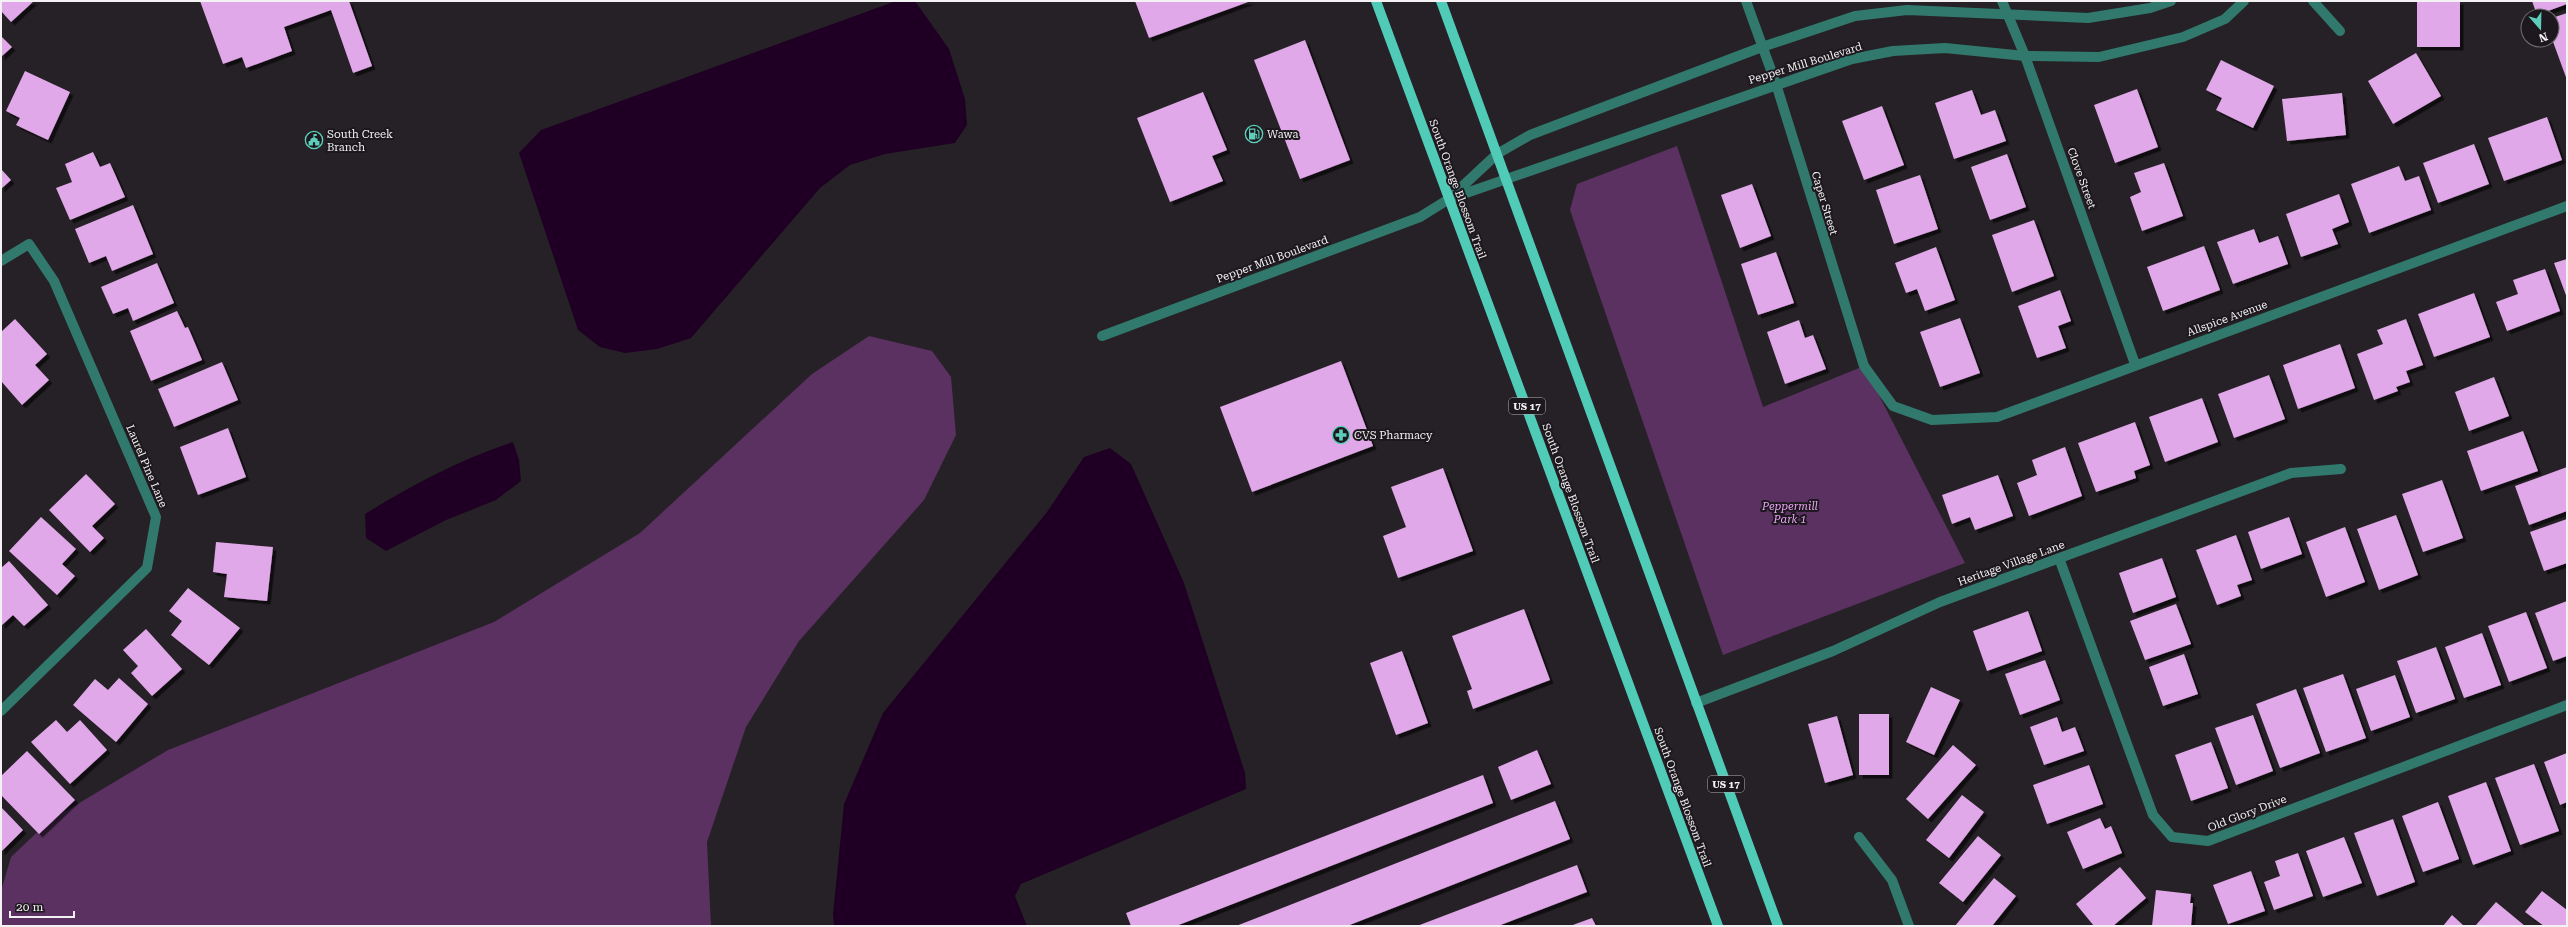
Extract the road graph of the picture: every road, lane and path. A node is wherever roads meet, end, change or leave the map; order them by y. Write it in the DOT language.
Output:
graph roads {
  1 [pos="1376,1"];
  2 [pos="1441,1"];
  3 [pos="1746,1"];
  4 [pos="2002,1"];
  5 [pos="2172,1"];
  6 [pos="2244,1"];
  7 [pos="2312,1"];
  8 [pos="2007,14"];
  9 [pos="2340,31"];
  10 [pos="1762,47"];
  11 [pos="2025,56"];
  12 [pos="1776,84"];
  13 [pos="1497,154"];
  14 [pos="1506,180"];
  15 [pos="1449,199"];
  16 [pos="2567,206"];
  17 [pos="1,261"];
  18 [pos="1102,336"];
  19 [pos="2135,364"];
  20 [pos="1893,406"];
  21 [pos="2341,469"];
  22 [pos="2059,558"];
  23 [pos="1696,703"];
  24 [pos="2567,705"];
  25 [pos="1,711"];
  26 [pos="1859,837"];
  27 [pos="1718,926"];
  28 [pos="1778,926"];
  29 [pos="1909,926"];
  1 -- 15 [label="main road, South Orange Blossom Trail / US 17"];
  2 -- 13 [label="main road, US 17"];
  3 -- 10 [label="street, Caper Street"];
  4 -- 8 [label="street, Clove Street"];
  5 -- 8 [label="street, Pepper Mill Boulevard"];
  6 -- 11 [label="street, Pepper Mill Boulevard"];
  7 -- 9 [label="street"];
  8 -- 10 [label="street, Pepper Mill Boulevard"];
  8 -- 11 [label="street, Clove Street"];
  10 -- 12 [label="street, Caper Street"];
  10 -- 13 [label="street, Pepper Mill Boulevard"];
  11 -- 12 [label="street, Pepper Mill Boulevard"];
  11 -- 19 [label="street, Clove Street"];
  12 -- 14 [label="street, Pepper Mill Boulevard"];
  12 -- 20 [label="street, Caper Street"];
  13 -- 14 [label="main road, US 17"];
  13 -- 15 [label="street, Pepper Mill Boulevard"];
  14 -- 15 [label="street, Pepper Mill Boulevard"];
  14 -- 23 [label="main road, US 17"];
  15 -- 18 [label="street, Pepper Mill Boulevard"];
  15 -- 27 [label="main road, South Orange Blossom Trail / US 17"];
  16 -- 19 [label="street, Allspice Avenue"];
  17 -- 25 [label="street, Laurel Pine Lane"];
  19 -- 20 [label="street, Allspice Avenue"];
  21 -- 22 [label="street, Heritage Village Lane"];
  22 -- 23 [label="street, Heritage Village Lane"];
  22 -- 24 [label="street, Old Glory Drive"];
  23 -- 28 [label="main road, US 17"];
  26 -- 29 [label="street"];
}
